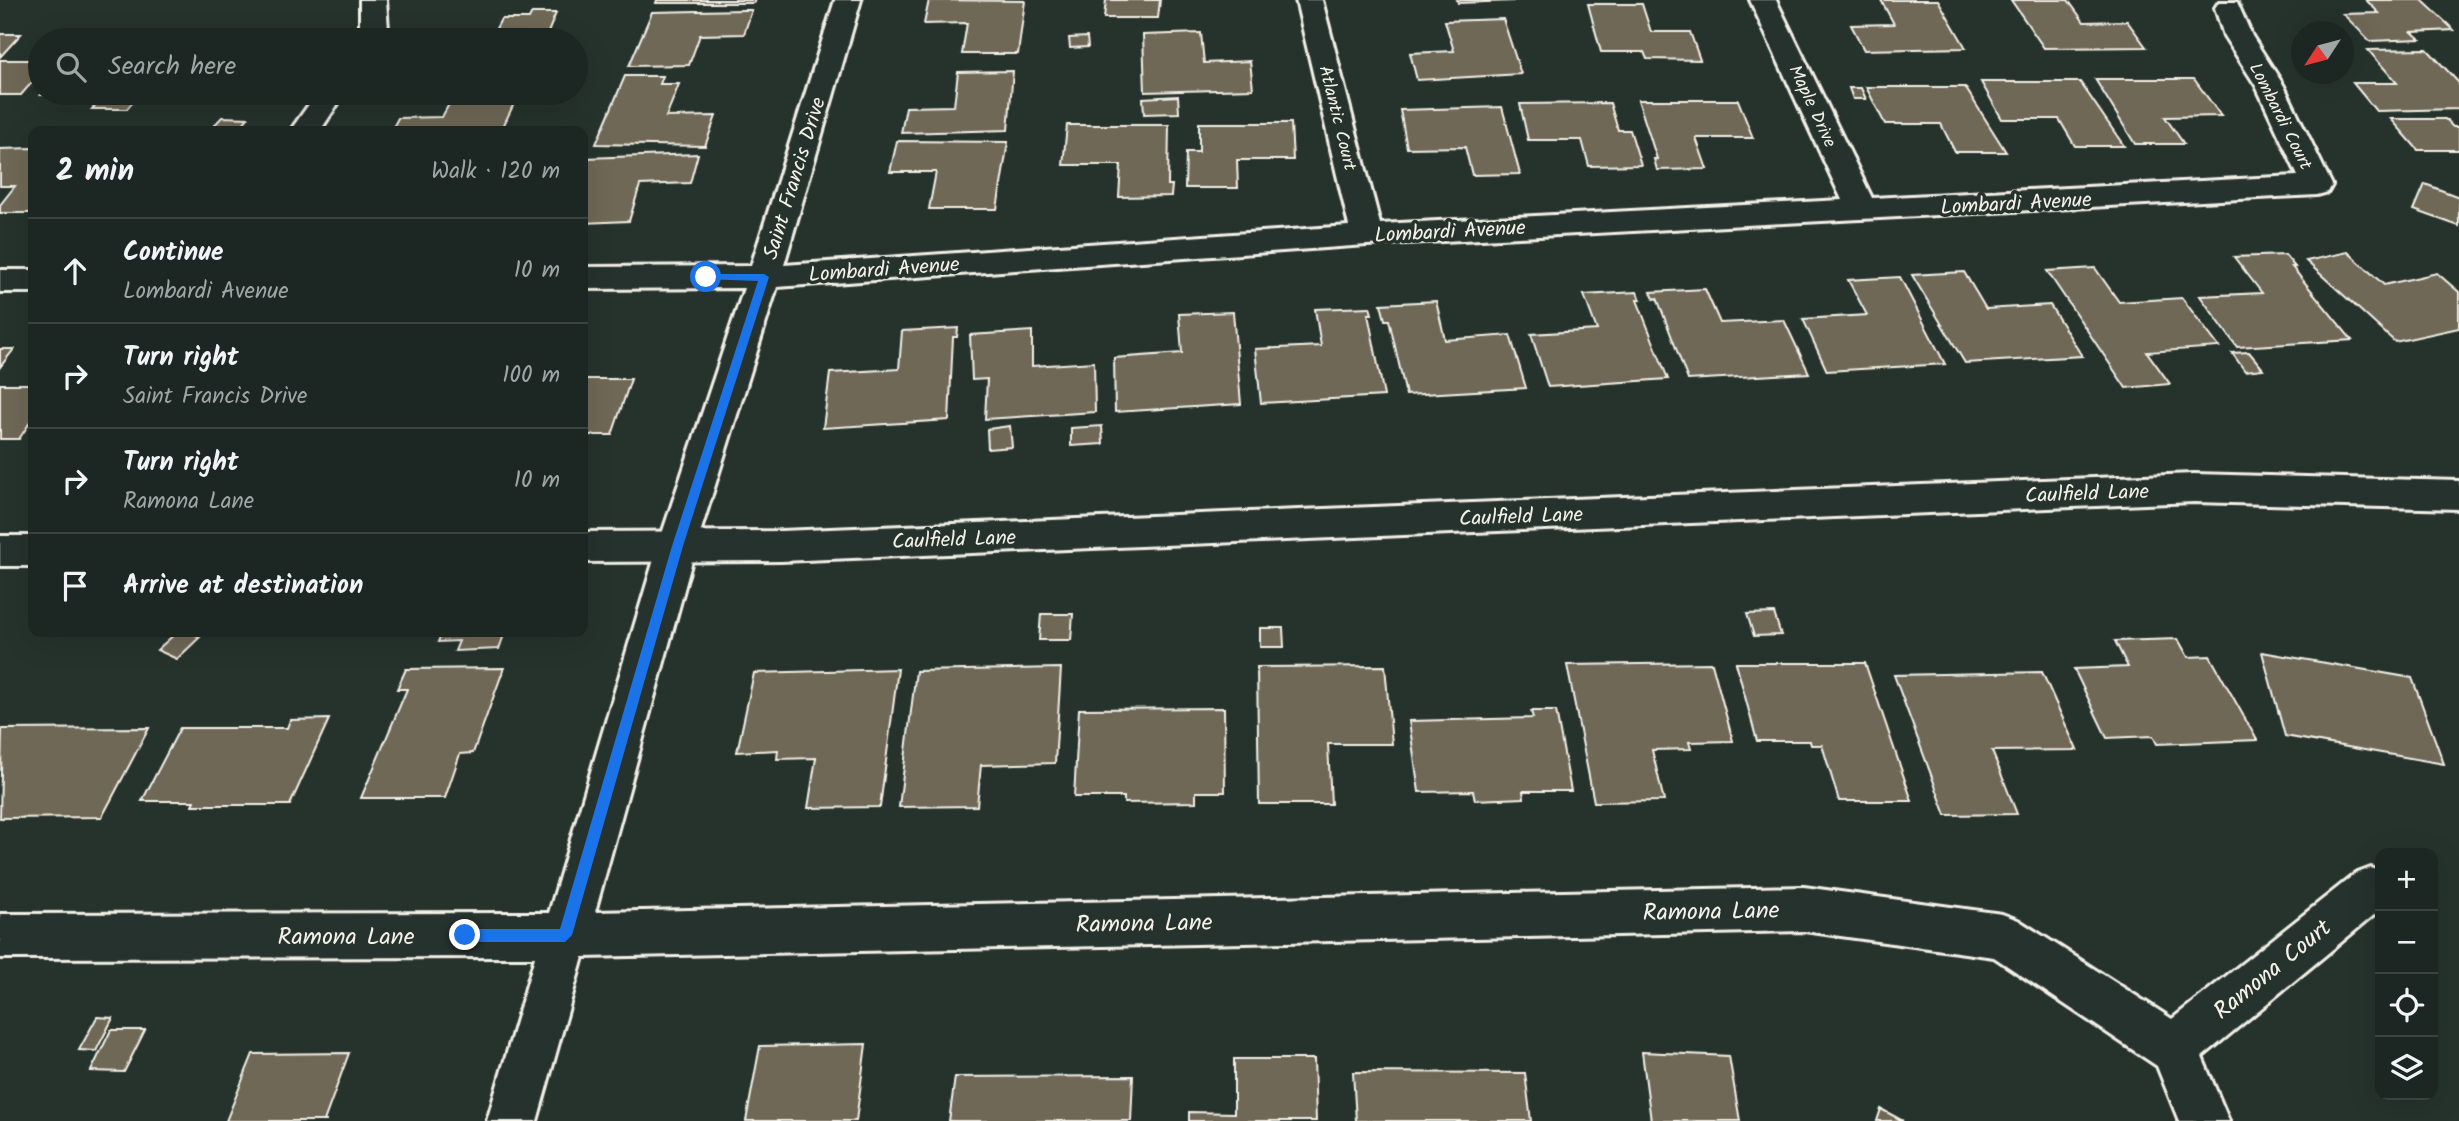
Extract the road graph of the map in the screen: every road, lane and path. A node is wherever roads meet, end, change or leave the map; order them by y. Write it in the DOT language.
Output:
graph roads {
  1 [pos="373,0"];
  2 [pos="848,0"];
  3 [pos="1309,0"];
  4 [pos="1763,0"];
  5 [pos="2228,8"];
  6 [pos="374,28"];
  7 [pos="323,105"];
  8 [pos="308,126"];
  9 [pos="2317,186"];
  10 [pos="1863,211"];
  11 [pos="1367,235"];
  12 [pos="764,277"];
  13 [pos="588,278"];
  14 [pos="0,281"];
  15 [pos="28,281"];
  16 [pos="2459,495"];
  17 [pos="677,546"];
  18 [pos="588,547"];
  19 [pos="0,551"];
  20 [pos="28,551"];
  21 [pos="2371,888"];
  22 [pos="565,935"];
  23 [pos="0,936"];
  24 [pos="2174,1049"];
  25 [pos="512,1121"];
  26 [pos="2204,1121"];
  1 -- 6 [label="street"];
  2 -- 12 [label="street, Saint Francis Drive"];
  3 -- 11 [label="street, Atlantic Court"];
  4 -- 10 [label="street, Maple Drive"];
  5 -- 9 [label="street, Lombardi Court"];
  7 -- 8 [label="street"];
  9 -- 10 [label="street, Lombardi Avenue"];
  10 -- 11 [label="street, Lombardi Avenue"];
  11 -- 12 [label="street, Lombardi Avenue"];
  12 -- 13 [label="street, Lombardi Avenue"];
  12 -- 17 [label="street, Saint Francis Drive"];
  14 -- 15 [label="street"];
  16 -- 17 [label="street, Caulfield Lane"];
  17 -- 18 [label="street, Caulfield Lane"];
  17 -- 22 [label="street, Saint Francis Drive"];
  19 -- 20 [label="street"];
  21 -- 24 [label="street, Ramona Court"];
  22 -- 23 [label="street, Ramona Lane"];
  22 -- 24 [label="street, Ramona Lane"];
  22 -- 25 [label="street, Saint Francis Drive"];
  24 -- 26 [label="street"];
}
